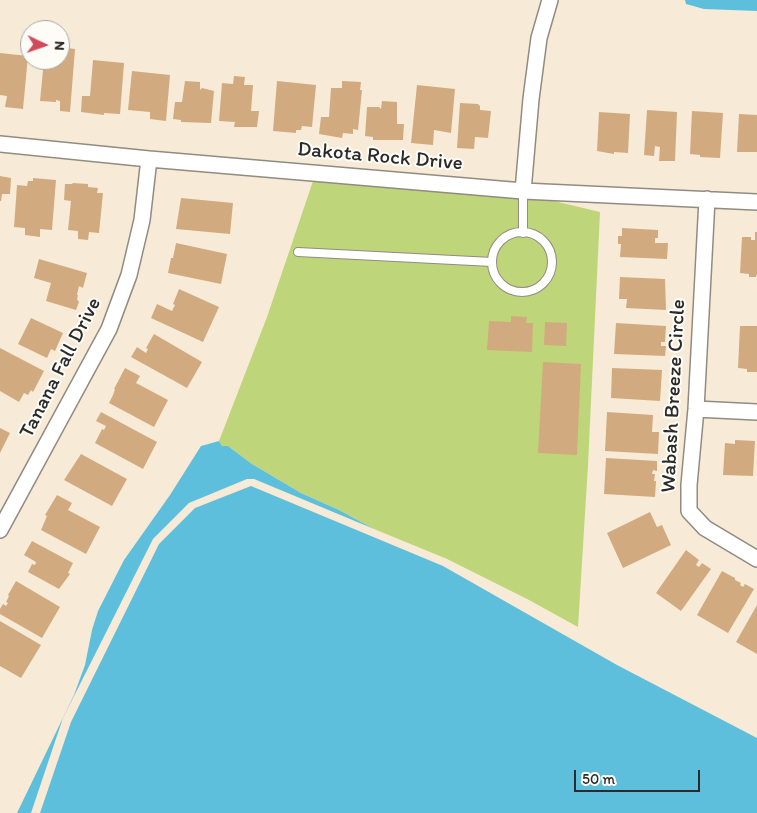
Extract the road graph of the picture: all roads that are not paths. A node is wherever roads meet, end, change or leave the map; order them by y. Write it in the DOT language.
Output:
graph roads {
  1 [pos="550,0"];
  2 [pos="0,144"];
  3 [pos="149,159"];
  4 [pos="523,191"];
  5 [pos="707,200"];
  6 [pos="757,202"];
  7 [pos="523,233"];
  8 [pos="298,252"];
  9 [pos="492,262"];
  10 [pos="696,409"];
  11 [pos="757,412"];
  12 [pos="0,530"];
  13 [pos="757,559"];
  1 -- 4 [label="street"];
  2 -- 3 [label="street, Dakota Rock Drive"];
  3 -- 4 [label="street, Dakota Rock Drive"];
  3 -- 12 [label="street, Tanana Fall Drive"];
  4 -- 5 [label="street, Dakota Rock Drive"];
  4 -- 7 [label="lane"];
  5 -- 6 [label="street, Dakota Rock Drive"];
  5 -- 10 [label="street, Wabash Breeze Circle"];
  7 -- 9 [label="lane"];
  7 -- 9 [label="lane"];
  8 -- 9 [label="lane"];
  10 -- 11 [label="street"];
  10 -- 13 [label="street, Wabash Breeze Circle"];
}
